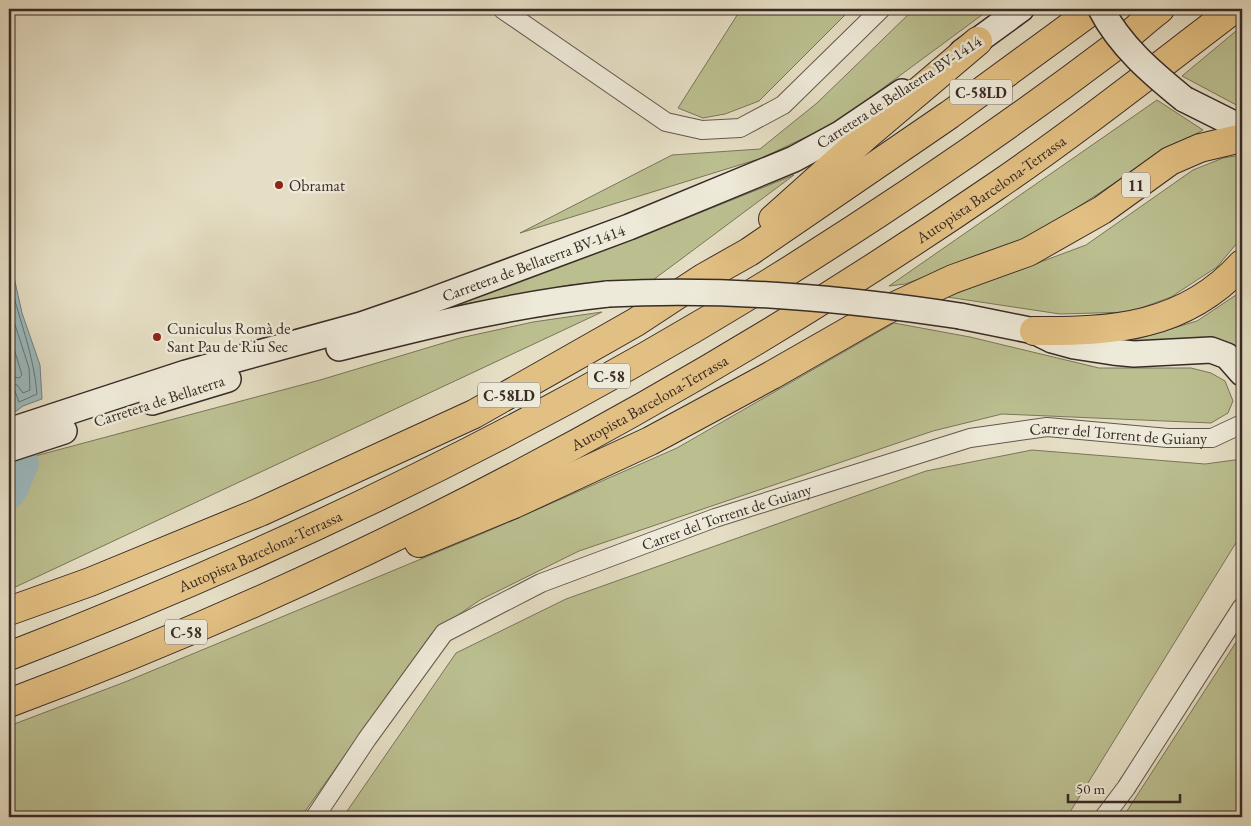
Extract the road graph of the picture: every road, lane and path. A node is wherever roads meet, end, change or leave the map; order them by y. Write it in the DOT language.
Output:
graph roads {
  1 [pos="502,9"];
  2 [pos="881,9"];
  3 [pos="1021,9"];
  4 [pos="1094,9"];
  5 [pos="1101,9"];
  6 [pos="1160,9"];
  7 [pos="1234,9"];
  8 [pos="978,41"];
  9 [pos="1242,128"];
  10 [pos="1242,138"];
  11 [pos="1242,264"];
  12 [pos="703,278"];
  13 [pos="1034,331"];
  14 [pos="309,355"];
  15 [pos="1242,373"];
  16 [pos="1242,424"];
  17 [pos="9,431"];
  18 [pos="9,449"];
  19 [pos="254,602"];
  20 [pos="1242,607"];
  21 [pos="9,611"];
  22 [pos="9,656"];
  23 [pos="9,704"];
  24 [pos="315,817"];
  25 [pos="1104,817"];
  1 -- 2 [label="street"];
  3 -- 8 [label="street, Carretera de Bellaterra BV-1414"];
  4 -- 12 [label="highway, C-58LD"];
  5 -- 9 [label="street, bridge"];
  6 -- 22 [label="highway, Autopista Barcelona-Terrassa / C-58"];
  7 -- 19 [label="highway, Autopista Barcelona-Terrassa / C-58"];
  8 -- 12 [label="highway"];
  8 -- 17 [label="street, Carretera de Bellaterra BV-1414"];
  10 -- 19 [label="highway, 11"];
  11 -- 13 [label="highway"];
  12 -- 21 [label="highway, C-58LD"];
  13 -- 14 [label="street, Carretera de Bellaterra BV-1414, bridge"];
  13 -- 15 [label="street, Carretera de Bellaterra BV-1414"];
  14 -- 18 [label="street, Carretera de Bellaterra"];
  16 -- 24 [label="street, Carrer del Torrent de Guiany"];
  19 -- 23 [label="highway, Autopista Barcelona-Terrassa / C-58"];
  20 -- 25 [label="street"];
}
